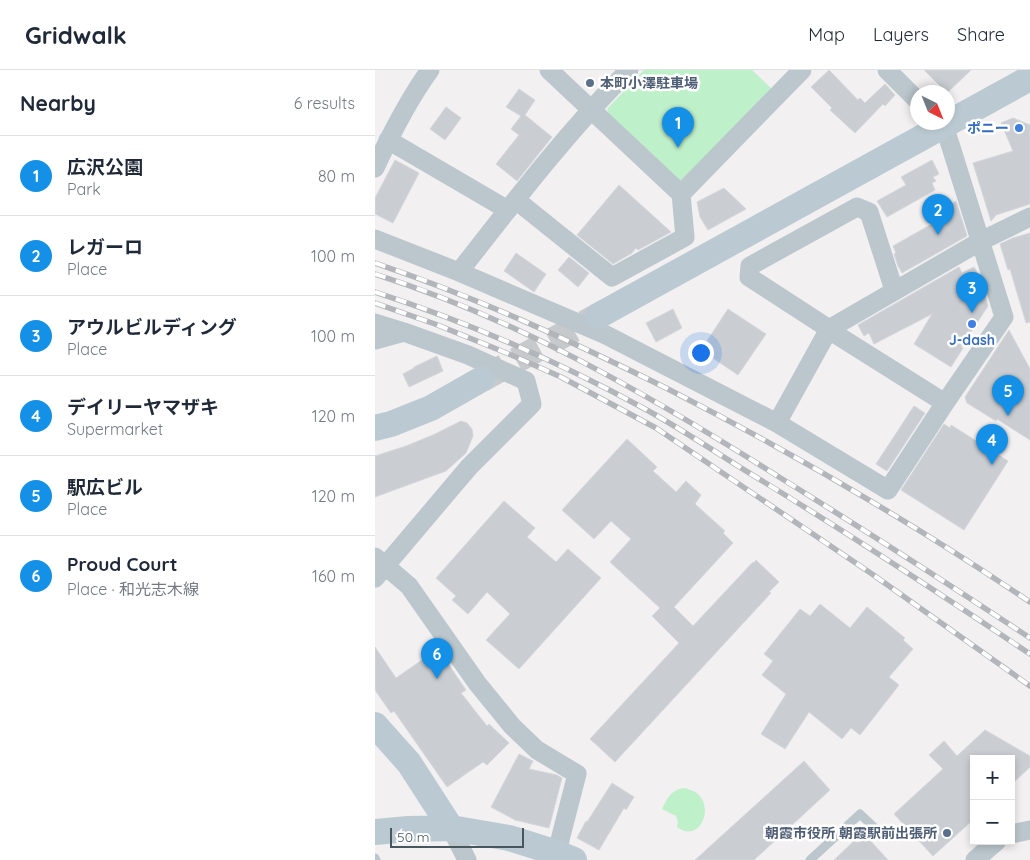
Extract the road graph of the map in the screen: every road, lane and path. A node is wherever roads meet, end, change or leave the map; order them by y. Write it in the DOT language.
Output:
graph roads {
  1 [pos="430,70"];
  2 [pos="549,70"];
  3 [pos="629,70"];
  4 [pos="802,70"];
  5 [pos="887,70"];
  6 [pos="1030,78"];
  7 [pos="910,93"];
  8 [pos="591,110"];
  9 [pos="955,117"];
  10 [pos="931,130"];
  11 [pos="944,130"];
  12 [pos="388,140"];
  13 [pos="375,168"];
  14 [pos="681,194"];
  15 [pos="512,205"];
  16 [pos="1030,217"];
  17 [pos="375,239"];
  18 [pos="981,241"];
  19 [pos="459,272"];
  20 [pos="895,290"];
  21 [pos="598,316"];
  22 [pos="375,323"];
  23 [pos="829,329"];
  24 [pos="403,332"];
  25 [pos="375,340"];
  26 [pos="482,379"];
  27 [pos="945,402"];
  28 [pos="777,423"];
  29 [pos="375,428"];
  30 [pos="379,567"];
  31 [pos="375,725"];
  32 [pos="451,828"];
  33 [pos="877,830"];
  34 [pos="1030,830"];
  35 [pos="375,832"];
  36 [pos="1015,833"];
  37 [pos="992,845"];
  38 [pos="566,856"];
  39 [pos="467,860"];
  40 [pos="810,860"];
  41 [pos="975,860"];
  1 -- 12 [label="street"];
  2 -- 8 [label="street"];
  3 -- 8 [label="street"];
  4 -- 14 [label="street"];
  5 -- 7 [label="street"];
  6 -- 9 [label="street"];
  8 -- 14 [label="street"];
  8 -- 15 [label="street"];
  10 -- 21 [label="street"];
  11 -- 18 [label="street"];
  12 -- 13 [label="street"];
  12 -- 15 [label="street"];
  14 -- 15 [label="street"];
  15 -- 19 [label="street"];
  16 -- 18 [label="street"];
  17 -- 19 [label="street"];
  18 -- 20 [label="street"];
  18 -- 27 [label="street"];
  19 -- 28 [label="street"];
  20 -- 23 [label="street"];
  20 -- 23 [label="street"];
  22 -- 24 [label="street"];
  23 -- 27 [label="street"];
  23 -- 28 [label="street"];
  24 -- 25 [label="street"];
  24 -- 30 [label="street"];
  26 -- 29 [label="street"];
  27 -- 28 [label="street"];
  30 -- 38 [label="street"];
  31 -- 32 [label="street"];
  32 -- 35 [label="street"];
  32 -- 38 [label="street"];
  32 -- 39 [label="street"];
  33 -- 40 [label="lane"];
  34 -- 36 [label="street"];
  37 -- 41 [label="street"];
}
